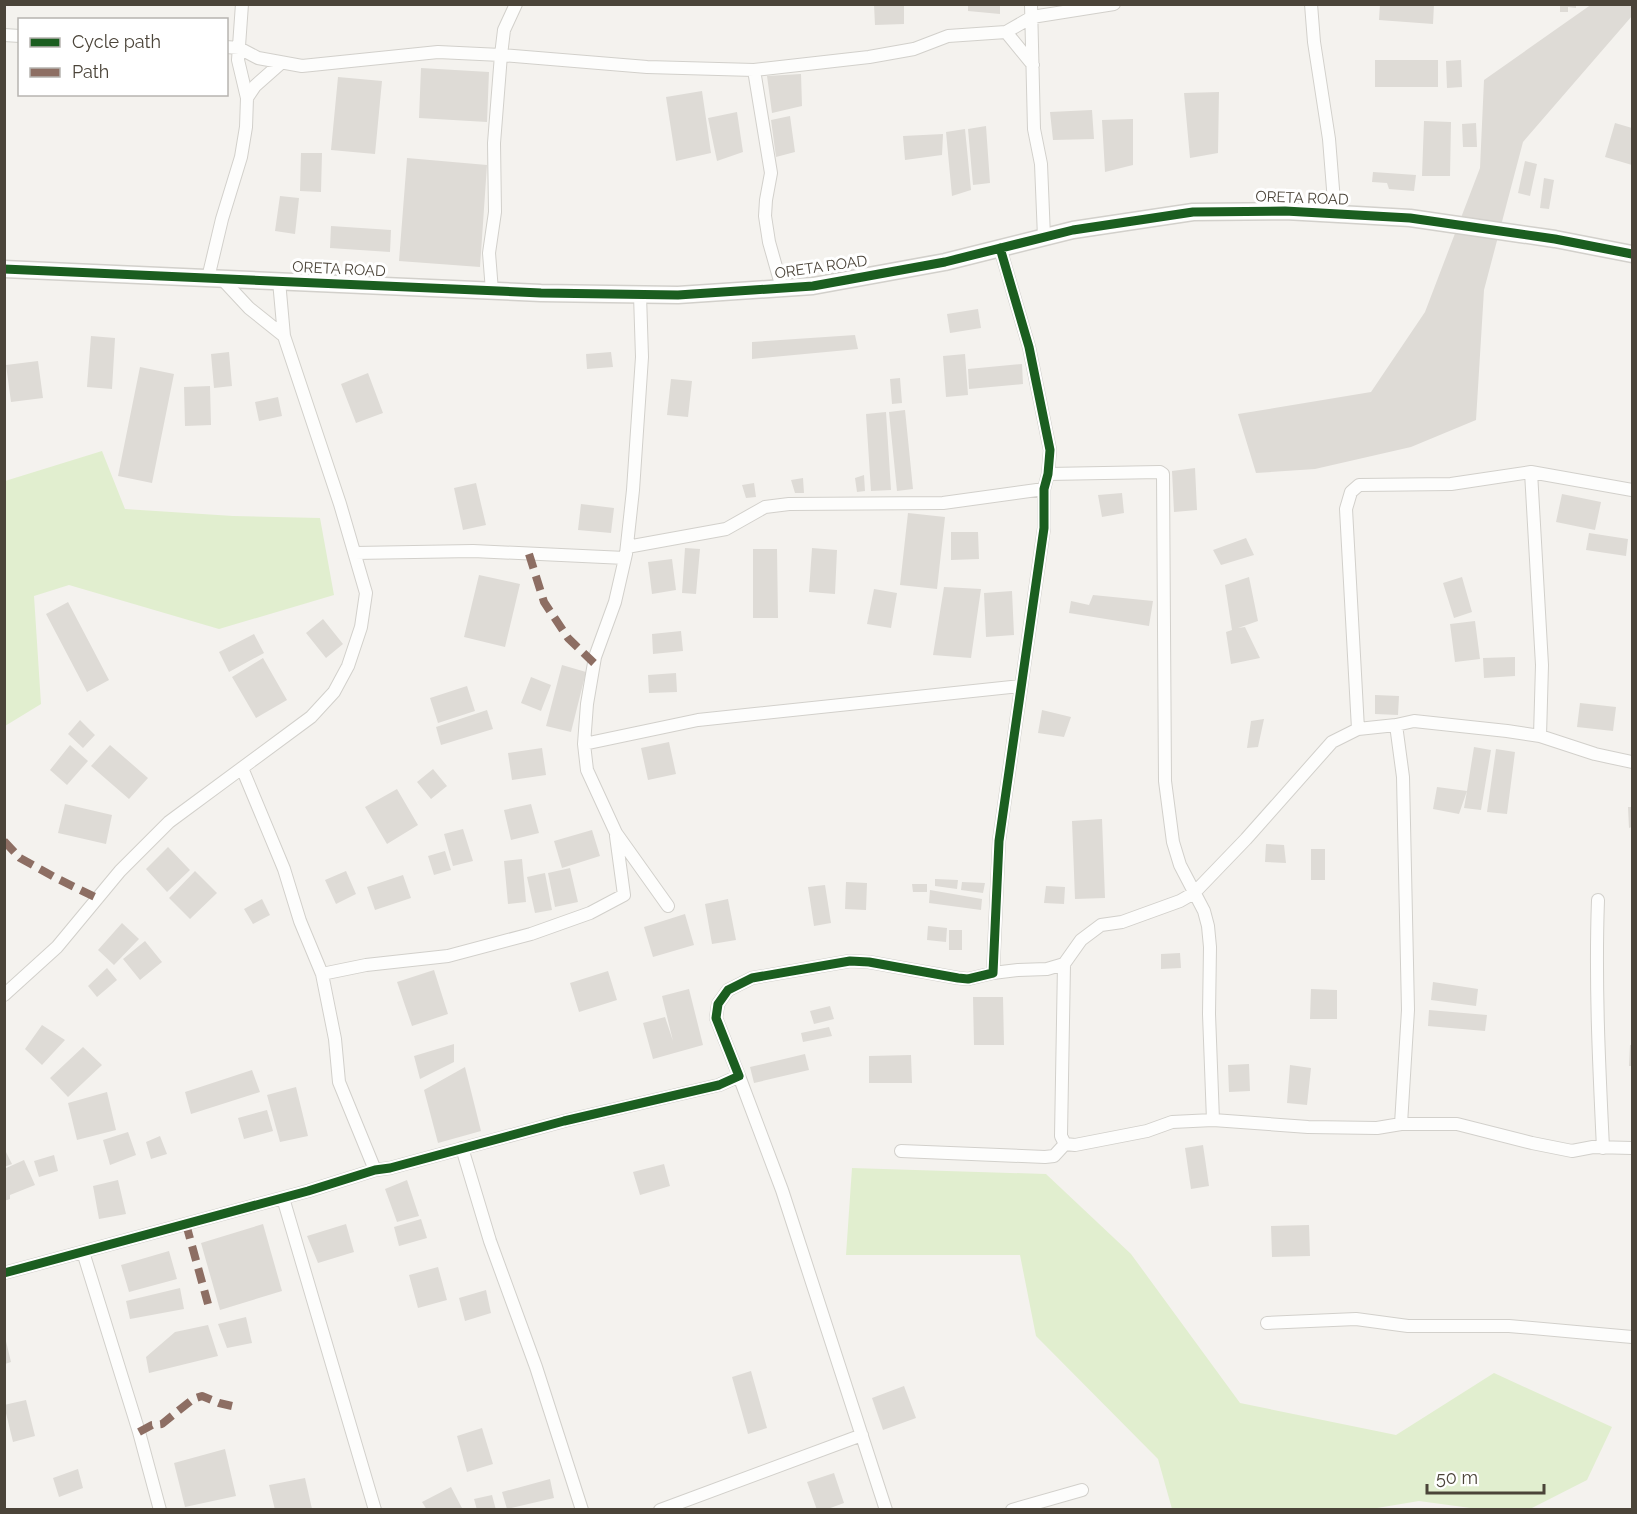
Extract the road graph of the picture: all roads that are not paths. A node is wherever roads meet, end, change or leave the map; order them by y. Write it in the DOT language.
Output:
graph roads {
  1 [pos="242,4"];
  2 [pos="516,4"];
  3 [pos="1114,4"];
  4 [pos="1311,4"];
  5 [pos="1032,11"];
  6 [pos="1006,32"];
  7 [pos="233,48"];
  8 [pos="501,55"];
  9 [pos="281,63"];
  10 [pos="1033,65"];
  11 [pos="754,70"];
  12 [pos="247,98"];
  13 [pos="1335,214"];
  14 [pos="1044,237"];
  15 [pos="1000,248"];
  16 [pos="1632,254"];
  17 [pos="4,269"];
  18 [pos="215,279"];
  19 [pos="279,281"];
  20 [pos="782,288"];
  21 [pos="492,291"];
  22 [pos="640,295"];
  23 [pos="284,336"];
  24 [pos="1531,472"];
  25 [pos="1048,474"];
  26 [pos="1044,489"];
  27 [pos="1632,490"];
  28 [pos="355,553"];
  29 [pos="626,553"];
  30 [pos="1021,686"];
  31 [pos="1396,725"];
  32 [pos="1358,729"];
  33 [pos="1540,736"];
  34 [pos="584,744"];
  35 [pos="1632,762"];
  36 [pos="242,768"];
  37 [pos="615,833"];
  38 [pos="1194,893"];
  39 [pos="1598,900"];
  40 [pos="668,906"];
  41 [pos="1064,964"];
  42 [pos="993,973"];
  43 [pos="322,974"];
  44 [pos="4,995"];
  45 [pos="739,1076"];
  46 [pos="1213,1120"];
  47 [pos="1401,1124"];
  48 [pos="1065,1144"];
  49 [pos="462,1148"];
  50 [pos="1603,1148"];
  51 [pos="1632,1148"];
  52 [pos="902,1151"];
  53 [pos="375,1170"];
  54 [pos="283,1198"];
  55 [pos="83,1252"];
  56 [pos="4,1273"];
  57 [pos="1267,1323"];
  58 [pos="1632,1337"];
  59 [pos="862,1435"];
  60 [pos="1082,1490"];
  61 [pos="160,1509"];
  62 [pos="375,1509"];
  63 [pos="582,1509"];
  64 [pos="660,1509"];
  65 [pos="886,1509"];
  66 [pos="1012,1509"];
  1 -- 7 [label="street"];
  2 -- 8 [label="street"];
  3 -- 5 [label="street"];
  4 -- 13 [label="street"];
  5 -- 6 [label="street"];
  5 -- 10 [label="street"];
  6 -- 10 [label="street"];
  6 -- 11 [label="street"];
  7 -- 9 [label="street"];
  7 -- 12 [label="street"];
  8 -- 9 [label="street"];
  8 -- 11 [label="street"];
  8 -- 21 [label="street"];
  9 -- 12 [label="street"];
  10 -- 14 [label="street"];
  11 -- 20 [label="street"];
  12 -- 18 [label="street"];
  13 -- 14 [label="street, ORETA ROAD"];
  13 -- 16 [label="street, ORETA ROAD"];
  14 -- 15 [label="street, ORETA ROAD"];
  15 -- 20 [label="street, ORETA ROAD"];
  15 -- 25 [label="street"];
  17 -- 18 [label="street, ORETA ROAD"];
  18 -- 19 [label="street, ORETA ROAD"];
  18 -- 23 [label="street"];
  19 -- 21 [label="street, ORETA ROAD"];
  19 -- 23 [label="street"];
  20 -- 22 [label="street, ORETA ROAD"];
  21 -- 22 [label="street, ORETA ROAD"];
  22 -- 29 [label="street"];
  23 -- 28 [label="street"];
  24 -- 27 [label="street"];
  24 -- 32 [label="street"];
  24 -- 33 [label="street"];
  25 -- 26 [label="street"];
  25 -- 38 [label="street"];
  26 -- 29 [label="street"];
  26 -- 30 [label="street"];
  28 -- 29 [label="street"];
  28 -- 36 [label="street"];
  29 -- 34 [label="street"];
  30 -- 34 [label="street"];
  30 -- 42 [label="street"];
  31 -- 32 [label="street"];
  31 -- 33 [label="street"];
  31 -- 47 [label="street"];
  32 -- 38 [label="street"];
  33 -- 35 [label="street"];
  34 -- 37 [label="street"];
  36 -- 43 [label="street"];
  36 -- 44 [label="street"];
  37 -- 40 [label="street"];
  37 -- 43 [label="street"];
  38 -- 41 [label="street"];
  38 -- 46 [label="street"];
  39 -- 50 [label="street"];
  41 -- 42 [label="street"];
  41 -- 48 [label="street"];
  42 -- 45 [label="street"];
  43 -- 53 [label="street"];
  45 -- 49 [label="street"];
  45 -- 59 [label="street"];
  46 -- 47 [label="street"];
  46 -- 48 [label="street"];
  47 -- 50 [label="street"];
  48 -- 52 [label="street"];
  49 -- 53 [label="street"];
  49 -- 63 [label="street"];
  50 -- 51 [label="street"];
  53 -- 54 [label="street"];
  54 -- 55 [label="street"];
  54 -- 62 [label="street"];
  55 -- 56 [label="street"];
  55 -- 61 [label="street"];
  57 -- 58 [label="street"];
  59 -- 64 [label="street"];
  59 -- 65 [label="street"];
  60 -- 66 [label="street"];
}
